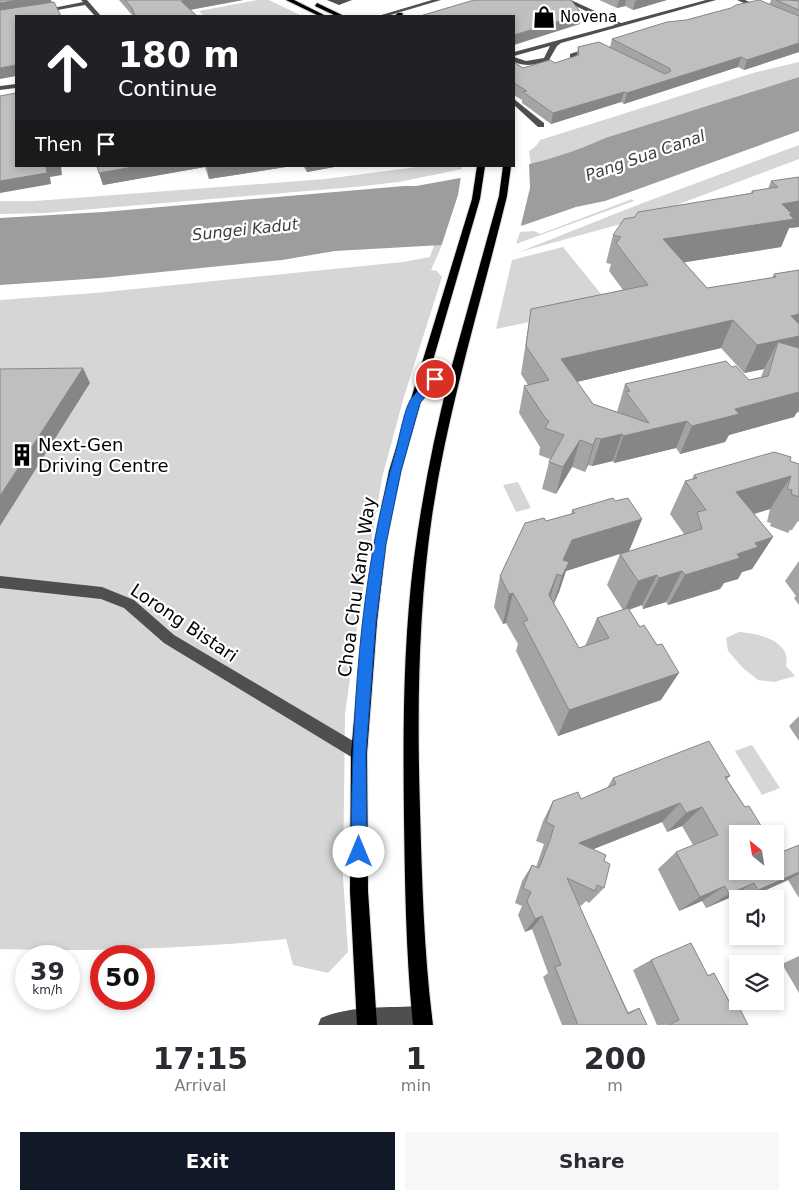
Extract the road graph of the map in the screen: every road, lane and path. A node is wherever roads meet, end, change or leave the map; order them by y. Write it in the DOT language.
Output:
graph roads {
  1 [pos="289,0"];
  2 [pos="330,0"];
  3 [pos="349,0"];
  4 [pos="438,0"];
  5 [pos="566,0"];
  6 [pos="713,0"];
  7 [pos="740,0"];
  8 [pos="755,0"];
  9 [pos="86,2"];
  10 [pos="311,2"];
  11 [pos="71,3"];
  12 [pos="421,5"];
  13 [pos="36,11"];
  14 [pos="97,15"];
  15 [pos="321,15"];
  16 [pos="338,15"];
  17 [pos="385,15"];
  18 [pos="399,15"];
  19 [pos="621,25"];
  20 [pos="575,36"];
  21 [pos="562,40"];
  22 [pos="596,47"];
  23 [pos="605,52"];
  24 [pos="515,54"];
  25 [pos="515,60"];
  26 [pos="572,63"];
  27 [pos="15,86"];
  28 [pos="0,88"];
  29 [pos="515,102"];
  30 [pos="541,124"];
  31 [pos="481,167"];
  32 [pos="507,167"];
  33 [pos="456,373"];
  34 [pos="415,402"];
  35 [pos="0,582"];
  36 [pos="359,753"];
  37 [pos="422,1020"];
  38 [pos="367,1022"];
  39 [pos="328,1025"];
  1 -- 15 [label="main road"];
  2 -- 3 [label="street"];
  4 -- 12 [label="street"];
  5 -- 19 [label="street"];
  6 -- 19 [label="street"];
  7 -- 8 [label="street"];
  9 -- 11 [label="street"];
  9 -- 14 [label="street"];
  10 -- 16 [label="main road"];
  11 -- 13 [label="street"];
  12 -- 17 [label="street"];
  12 -- 18 [label="street"];
  19 -- 20 [label="street"];
  20 -- 21 [label="street"];
  20 -- 22 [label="street"];
  21 -- 24 [label="street"];
  21 -- 25 [label="street"];
  22 -- 23 [label="street"];
  22 -- 26 [label="street"];
  27 -- 28 [label="street"];
  29 -- 30 [label="street"];
  31 -- 34 [label="main road, Choa Chu Kang Way"];
  32 -- 33 [label="main road"];
  33 -- 34 [label="main road"];
  33 -- 37 [label="main road"];
  34 -- 36 [label="main road, Choa Chu Kang Way"];
  35 -- 36 [label="street, Lorong Bistari"];
  36 -- 38 [label="main road, Choa Chu Kang Way"];
  37 -- 38 [label="street"];
  38 -- 39 [label="street"];
}
